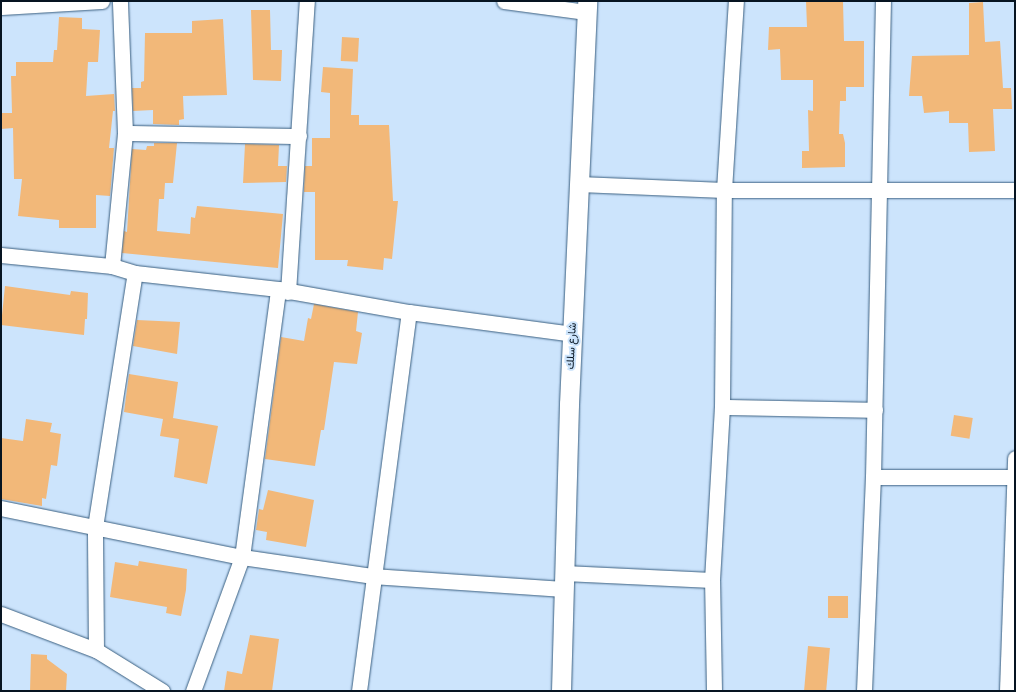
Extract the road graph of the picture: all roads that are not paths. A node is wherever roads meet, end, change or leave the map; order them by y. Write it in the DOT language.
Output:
graph roads {
  1 [pos="102,1"];
  2 [pos="120,1"];
  3 [pos="307,1"];
  4 [pos="504,1"];
  5 [pos="736,1"];
  6 [pos="883,1"];
  7 [pos="1,7"];
  8 [pos="587,7"];
  9 [pos="125,133"];
  10 [pos="299,136"];
  11 [pos="579,184"];
  12 [pos="880,189"];
  13 [pos="724,190"];
  14 [pos="1015,190"];
  15 [pos="1,255"];
  16 [pos="112,266"];
  17 [pos="135,273"];
  18 [pos="283,290"];
  19 [pos="409,312"];
  20 [pos="573,334"];
  21 [pos="722,407"];
  22 [pos="875,410"];
  23 [pos="1015,458"];
  24 [pos="873,476"];
  25 [pos="1015,477"];
  26 [pos="1,508"];
  27 [pos="95,527"];
  28 [pos="242,557"];
  29 [pos="372,576"];
  30 [pos="712,580"];
  31 [pos="564,581"];
  32 [pos="1,614"];
  33 [pos="96,650"];
  34 [pos="162,691"];
  35 [pos="193,691"];
  36 [pos="359,691"];
  37 [pos="561,691"];
  38 [pos="714,691"];
  39 [pos="864,691"];
  40 [pos="1007,691"];
  1 -- 7 [label="street"];
  2 -- 9 [label="street"];
  3 -- 10 [label="street"];
  4 -- 8 [label="street"];
  5 -- 13 [label="street"];
  6 -- 12 [label="street"];
  8 -- 11 [label="street, شارع سلك"];
  9 -- 10 [label="street"];
  9 -- 16 [label="street"];
  10 -- 18 [label="street"];
  11 -- 13 [label="street"];
  11 -- 20 [label="street, شارع سلك"];
  12 -- 13 [label="street"];
  12 -- 14 [label="street"];
  12 -- 22 [label="street"];
  13 -- 21 [label="street"];
  15 -- 16 [label="street"];
  16 -- 17 [label="street"];
  17 -- 18 [label="street"];
  17 -- 27 [label="street"];
  18 -- 19 [label="street"];
  18 -- 28 [label="street"];
  19 -- 20 [label="street"];
  19 -- 29 [label="street"];
  20 -- 31 [label="street, شارع سلك"];
  21 -- 22 [label="street"];
  21 -- 30 [label="street"];
  22 -- 24 [label="street"];
  23 -- 25 [label="street"];
  24 -- 25 [label="street"];
  24 -- 39 [label="street"];
  25 -- 40 [label="street"];
  26 -- 27 [label="street"];
  27 -- 28 [label="street"];
  27 -- 33 [label="street"];
  28 -- 29 [label="street"];
  28 -- 35 [label="street"];
  29 -- 31 [label="street"];
  29 -- 36 [label="street"];
  30 -- 31 [label="street"];
  30 -- 38 [label="street"];
  31 -- 37 [label="street, شارع سلك"];
  32 -- 33 [label="street"];
  33 -- 34 [label="street"];
}
